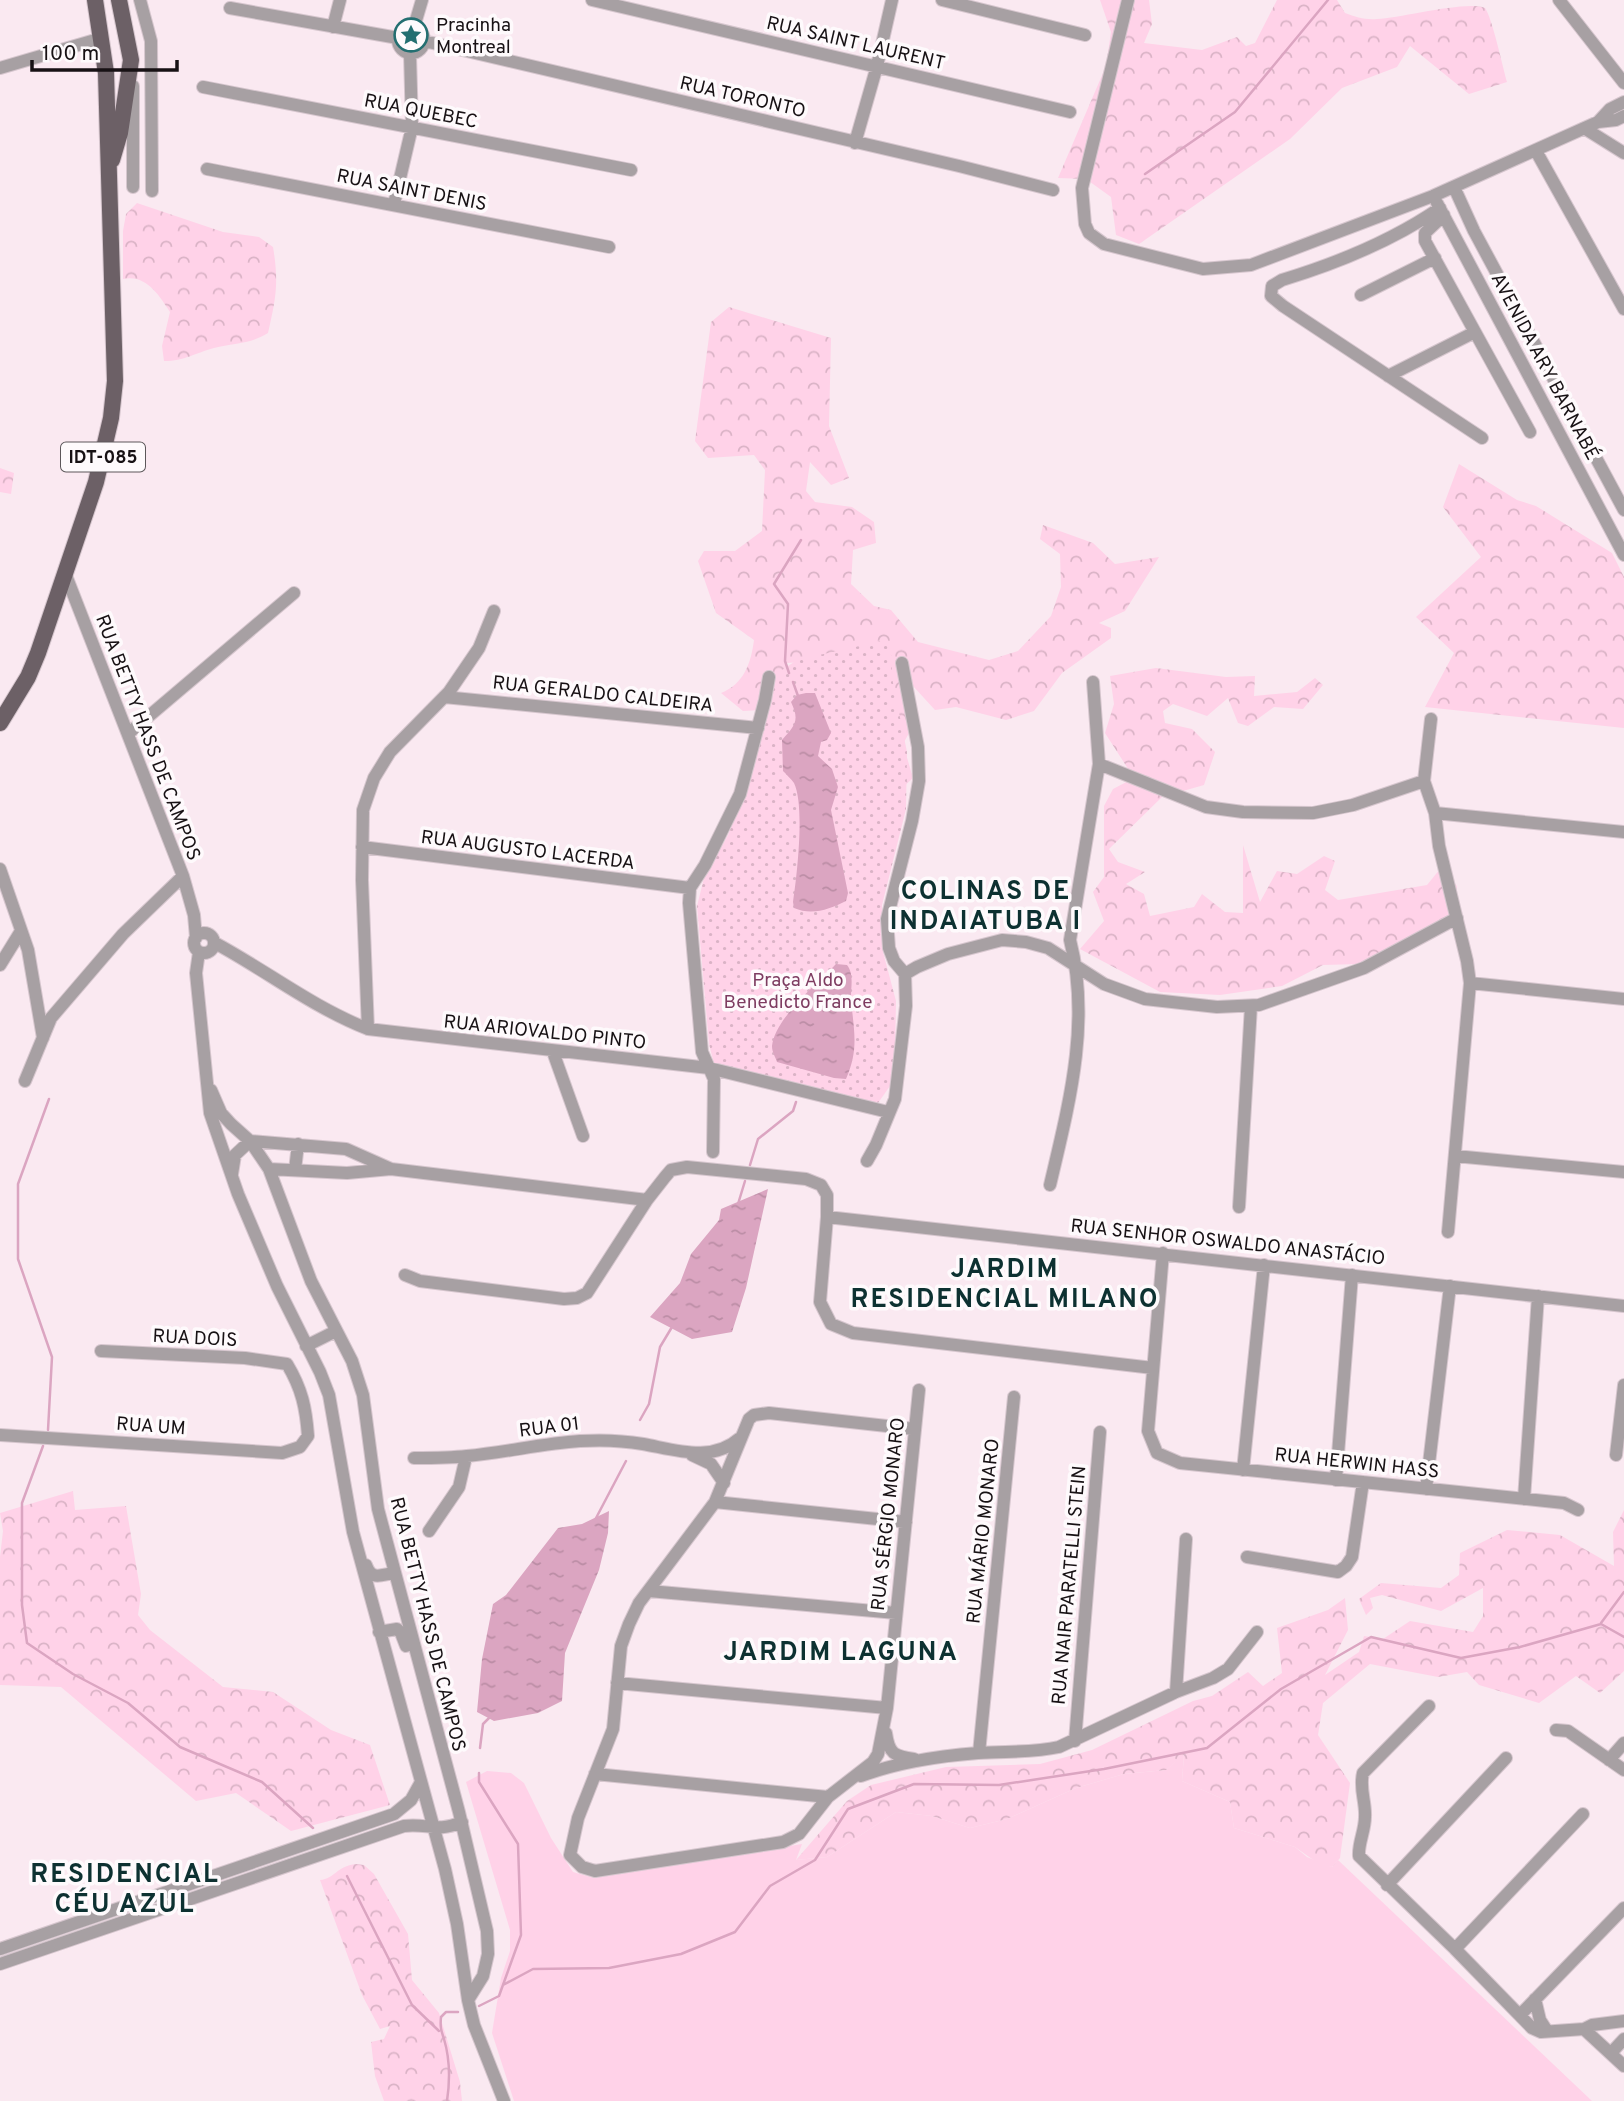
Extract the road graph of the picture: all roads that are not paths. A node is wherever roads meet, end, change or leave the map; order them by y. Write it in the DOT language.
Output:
graph roads {
  1 [pos="95,0"];
  2 [pos="119,0"];
  3 [pos="140,0"];
  4 [pos="260,0"];
  5 [pos="340,0"];
  6 [pos="422,0"];
  7 [pos="592,0"];
  8 [pos="891,0"];
  9 [pos="942,0"];
  10 [pos="1128,0"];
  11 [pos="1559,0"];
  12 [pos="230,8"];
  13 [pos="257,13"];
  14 [pos="125,25"];
  15 [pos="333,27"];
  16 [pos="414,27"];
  17 [pos="1085,35"];
  18 [pos="102,38"];
  19 [pos="398,38"];
  20 [pos="424,41"];
  21 [pos="410,54"];
  22 [pos="131,60"];
  23 [pos="877,66"];
  24 [pos="0,68"];
  25 [pos="1624,83"];
  26 [pos="203,87"];
  27 [pos="1624,102"];
  28 [pos="1070,112"];
  29 [pos="1624,116"];
  30 [pos="1598,122"];
  31 [pos="412,127"];
  32 [pos="1584,128"];
  33 [pos="133,130"];
  34 [pos="152,130"];
  35 [pos="855,143"];
  36 [pos="1536,151"];
  37 [pos="1624,153"];
  38 [pos="207,169"];
  39 [pos="631,170"];
  40 [pos="109,173"];
  41 [pos="133,187"];
  42 [pos="1454,187"];
  43 [pos="1053,190"];
  44 [pos="152,191"];
  45 [pos="394,204"];
  46 [pos="1439,206"];
  47 [pos="1474,231"];
  48 [pos="1459,243"];
  49 [pos="609,247"];
  50 [pos="1434,258"];
  51 [pos="1361,295"];
  52 [pos="1624,309"];
  53 [pos="1475,332"];
  54 [pos="1388,376"];
  55 [pos="1530,432"];
  56 [pos="1482,438"];
  57 [pos="1624,510"];
  58 [pos="1624,555"];
  59 [pos="65,573"];
  60 [pos="294,593"];
  61 [pos="494,611"];
  62 [pos="902,663"];
  63 [pos="769,677"];
  64 [pos="1093,682"];
  65 [pos="444,697"];
  66 [pos="1432,719"];
  67 [pos="0,723"];
  68 [pos="758,728"];
  69 [pos="129,733"];
  70 [pos="1099,764"];
  71 [pos="1424,781"];
  72 [pos="1435,813"];
  73 [pos="1624,832"];
  74 [pos="362,848"];
  75 [pos="0,869"];
  76 [pos="183,876"];
  77 [pos="690,888"];
  78 [pos="194,915"];
  79 [pos="1457,918"];
  80 [pos="21,931"];
  81 [pos="196,938"];
  82 [pos="213,939"];
  83 [pos="199,952"];
  84 [pos="0,965"];
  85 [pos="1077,967"];
  86 [pos="905,974"];
  87 [pos="1470,982"];
  88 [pos="1624,999"];
  89 [pos="1251,1006"];
  90 [pos="368,1029"];
  91 [pos="43,1038"];
  92 [pos="553,1052"];
  93 [pos="709,1068"];
  94 [pos="206,1079"];
  95 [pos="25,1080"];
  96 [pos="888,1112"];
  97 [pos="583,1136"];
  98 [pos="250,1141"];
  99 [pos="298,1144"];
  100 [pos="713,1152"];
  101 [pos="1455,1156"];
  102 [pos="867,1161"];
  103 [pos="269,1169"];
  104 [pos="391,1169"];
  105 [pos="295,1170"];
  106 [pos="1624,1172"];
  107 [pos="232,1179"];
  108 [pos="1050,1185"];
  109 [pos="647,1200"];
  110 [pos="1239,1207"];
  111 [pos="827,1217"];
  112 [pos="1448,1232"];
  113 [pos="1163,1253"];
  114 [pos="1264,1265"];
  115 [pos="405,1275"];
  116 [pos="1352,1275"];
  117 [pos="1450,1286"];
  118 [pos="1538,1296"];
  119 [pos="1624,1306"];
  120 [pos="335,1331"];
  121 [pos="306,1346"];
  122 [pos="101,1351"];
  123 [pos="1153,1368"];
  124 [pos="1624,1385"];
  125 [pos="919,1390"];
  126 [pos="1014,1397"];
  127 [pos="914,1429"];
  128 [pos="1100,1432"];
  129 [pos="0,1435"];
  130 [pos="742,1435"];
  131 [pos="300,1447"];
  132 [pos="688,1453"];
  133 [pos="1616,1455"];
  134 [pos="466,1457"];
  135 [pos="414,1458"];
  136 [pos="1243,1470"];
  137 [pos="1336,1479"];
  138 [pos="1363,1482"];
  139 [pos="724,1483"];
  140 [pos="1426,1489"];
  141 [pos="1524,1499"];
  142 [pos="715,1502"];
  143 [pos="1578,1510"];
  144 [pos="906,1522"];
  145 [pos="429,1531"];
  146 [pos="353,1532"];
  147 [pos="1186,1539"];
  148 [pos="1247,1557"];
  149 [pos="394,1573"];
  150 [pos="649,1591"];
  151 [pos="897,1614"];
  152 [pos="379,1632"];
  153 [pos="1257,1632"];
  154 [pos="617,1683"];
  155 [pos="1176,1692"];
  156 [pos="426,1695"];
  157 [pos="1429,1706"];
  158 [pos="887,1708"];
  159 [pos="885,1725"];
  160 [pos="1556,1730"];
  161 [pos="1075,1741"];
  162 [pos="1624,1743"];
  163 [pos="979,1753"];
  164 [pos="1506,1758"];
  165 [pos="920,1760"];
  166 [pos="1609,1760"];
  167 [pos="1624,1770"];
  168 [pos="596,1774"];
  169 [pos="421,1782"];
  170 [pos="848,1782"];
  171 [pos="828,1797"];
  172 [pos="1583,1814"];
  173 [pos="461,1822"];
  174 [pos="434,1829"];
  175 [pos="1387,1885"];
  176 [pos="1624,1909"];
  177 [pos="0,1949"];
  178 [pos="1455,1949"];
  179 [pos="0,1964"];
  180 [pos="1535,1999"];
  181 [pos="468,2000"];
  182 [pos="1520,2015"];
  183 [pos="1624,2021"];
  184 [pos="1584,2029"];
  185 [pos="1548,2031"];
  186 [pos="1624,2039"];
  187 [pos="1611,2053"];
  188 [pos="1624,2066"];
  189 [pos="504,2101"];
  1 -- 14 [label="main road"];
  1 -- 18 [label="main road, IDT-085"];
  2 -- 14 [label="main road, IDT-085"];
  3 -- 34 [label="street"];
  4 -- 13 [label="street"];
  5 -- 15 [label="street"];
  6 -- 16 [label="street"];
  7 -- 23 [label="street, RUA SAINT LAURENT"];
  8 -- 23 [label="street"];
  9 -- 17 [label="street"];
  10 -- 46 [label="street"];
  11 -- 25 [label="street"];
  12 -- 13 [label="street"];
  13 -- 15 [label="street"];
  14 -- 22 [label="main road, IDT-085"];
  15 -- 19 [label="street"];
  16 -- 19 [label="street"];
  16 -- 20 [label="street"];
  18 -- 24 [label="street"];
  18 -- 40 [label="main road, IDT-085"];
  19 -- 21 [label="street"];
  20 -- 21 [label="street"];
  20 -- 35 [label="street, RUA TORONTO"];
  21 -- 31 [label="street"];
  22 -- 33 [label="street"];
  22 -- 40 [label="main road, IDT-085"];
  23 -- 28 [label="street, RUA SAINT LAURENT"];
  23 -- 35 [label="street"];
  26 -- 31 [label="street, RUA QUEBEC"];
  27 -- 30 [label="street"];
  29 -- 30 [label="street"];
  30 -- 32 [label="street"];
  31 -- 39 [label="street, RUA QUEBEC"];
  31 -- 45 [label="street"];
  32 -- 36 [label="street"];
  32 -- 37 [label="street"];
  33 -- 34 [label="street"];
  33 -- 41 [label="street"];
  34 -- 44 [label="street"];
  35 -- 43 [label="street, RUA TORONTO"];
  36 -- 42 [label="street"];
  36 -- 52 [label="street"];
  38 -- 45 [label="street, RUA SAINT DENIS"];
  40 -- 59 [label="main road, IDT-085"];
  42 -- 46 [label="street"];
  42 -- 47 [label="street, AVENIDA ARY BARNABÉ"];
  45 -- 49 [label="street, RUA SAINT DENIS"];
  46 -- 48 [label="street, AVENIDA ARY BARNABÉ"];
  46 -- 50 [label="street"];
  46 -- 54 [label="street"];
  47 -- 48 [label="street"];
  47 -- 57 [label="street, AVENIDA ARY BARNABÉ"];
  48 -- 58 [label="street, AVENIDA ARY BARNABÉ"];
  50 -- 51 [label="street"];
  50 -- 53 [label="street"];
  53 -- 54 [label="street"];
  53 -- 55 [label="street"];
  54 -- 56 [label="street"];
  59 -- 67 [label="main road, IDT-085"];
  59 -- 69 [label="street, RUA BETTY HASS DE CAMPOS"];
  60 -- 69 [label="street"];
  61 -- 65 [label="street"];
  62 -- 86 [label="street"];
  63 -- 68 [label="street"];
  64 -- 70 [label="street"];
  65 -- 68 [label="street, RUA GERALDO CALDEIRA"];
  65 -- 74 [label="street"];
  66 -- 71 [label="street"];
  68 -- 77 [label="street"];
  69 -- 76 [label="street, RUA BETTY HASS DE CAMPOS"];
  70 -- 71 [label="street"];
  70 -- 85 [label="street"];
  71 -- 72 [label="street"];
  72 -- 73 [label="street"];
  72 -- 79 [label="street"];
  74 -- 77 [label="street, RUA AUGUSTO LACERDA"];
  74 -- 90 [label="street"];
  75 -- 80 [label="street"];
  76 -- 78 [label="street, RUA BETTY HASS DE CAMPOS"];
  76 -- 91 [label="street"];
  77 -- 93 [label="street"];
  78 -- 81 [label="street, RUA BETTY HASS DE CAMPOS"];
  78 -- 82 [label="street, RUA BETTY HASS DE CAMPOS"];
  79 -- 87 [label="street"];
  79 -- 89 [label="street"];
  80 -- 84 [label="street"];
  80 -- 91 [label="street"];
  81 -- 82 [label="street"];
  81 -- 83 [label="street"];
  82 -- 83 [label="street"];
  82 -- 90 [label="street, RUA ARIOVALDO PINTO"];
  83 -- 94 [label="street, RUA BETTY HASS DE CAMPOS"];
  85 -- 86 [label="street"];
  85 -- 89 [label="street"];
  85 -- 108 [label="street"];
  86 -- 96 [label="street"];
  87 -- 88 [label="street"];
  87 -- 101 [label="street"];
  89 -- 110 [label="street"];
  90 -- 92 [label="street, RUA ARIOVALDO PINTO"];
  91 -- 95 [label="street"];
  92 -- 93 [label="street, RUA ARIOVALDO PINTO"];
  92 -- 97 [label="street"];
  93 -- 96 [label="street, RUA ARIOVALDO PINTO"];
  93 -- 100 [label="street"];
  94 -- 98 [label="street, RUA BETTY HASS DE CAMPOS"];
  94 -- 107 [label="street, RUA BETTY HASS DE CAMPOS"];
  96 -- 102 [label="street"];
  98 -- 99 [label="street"];
  98 -- 103 [label="street, RUA BETTY HASS DE CAMPOS"];
  98 -- 107 [label="street"];
  99 -- 104 [label="street"];
  99 -- 105 [label="street"];
  101 -- 106 [label="street"];
  101 -- 112 [label="street"];
  103 -- 105 [label="street"];
  103 -- 120 [label="street, RUA BETTY HASS DE CAMPOS"];
  104 -- 105 [label="street"];
  104 -- 109 [label="street"];
  107 -- 121 [label="street, RUA BETTY HASS DE CAMPOS"];
  109 -- 111 [label="street"];
  109 -- 115 [label="street"];
  111 -- 113 [label="street, RUA SENHOR OSWALDO ANASTÁCIO"];
  111 -- 123 [label="street"];
  113 -- 114 [label="street, RUA SENHOR OSWALDO ANASTÁCIO"];
  113 -- 123 [label="street"];
  114 -- 116 [label="street, RUA SENHOR OSWALDO ANASTÁCIO"];
  114 -- 136 [label="street"];
  116 -- 117 [label="street, RUA SENHOR OSWALDO ANASTÁCIO"];
  116 -- 137 [label="street"];
  117 -- 118 [label="street, RUA SENHOR OSWALDO ANASTÁCIO"];
  117 -- 140 [label="street"];
  118 -- 119 [label="street, RUA SENHOR OSWALDO ANASTÁCIO"];
  118 -- 141 [label="street"];
  120 -- 121 [label="street"];
  120 -- 149 [label="street, RUA BETTY HASS DE CAMPOS"];
  121 -- 146 [label="street, RUA BETTY HASS DE CAMPOS"];
  122 -- 131 [label="street, RUA DOIS"];
  123 -- 136 [label="street, RUA HERWIN HASS"];
  124 -- 133 [label="street"];
  125 -- 127 [label="street, RUA SÉRGIO MONARO"];
  126 -- 163 [label="street, RUA MÁRIO MONARO"];
  127 -- 130 [label="street"];
  127 -- 144 [label="street, RUA SÉRGIO MONARO"];
  128 -- 161 [label="street, RUA NAIR PARATELLI STEIN"];
  129 -- 131 [label="street, RUA UM"];
  130 -- 132 [label="street, RUA 01"];
  130 -- 139 [label="street"];
  132 -- 134 [label="street, RUA 01"];
  132 -- 139 [label="street, RUA 01"];
  134 -- 135 [label="street, RUA 01"];
  134 -- 145 [label="street"];
  136 -- 137 [label="street, RUA HERWIN HASS"];
  137 -- 138 [label="street, RUA HERWIN HASS"];
  138 -- 140 [label="street, RUA HERWIN HASS"];
  138 -- 148 [label="street"];
  139 -- 142 [label="street"];
  140 -- 141 [label="street, RUA HERWIN HASS"];
  141 -- 143 [label="street, RUA HERWIN HASS"];
  142 -- 144 [label="street"];
  142 -- 150 [label="street"];
  144 -- 151 [label="street, RUA SÉRGIO MONARO"];
  146 -- 149 [label="street"];
  146 -- 152 [label="street, RUA BETTY HASS DE CAMPOS"];
  147 -- 155 [label="street"];
  149 -- 156 [label="street, RUA BETTY HASS DE CAMPOS"];
  150 -- 151 [label="street"];
  150 -- 154 [label="street"];
  151 -- 158 [label="street, RUA SÉRGIO MONARO"];
  152 -- 156 [label="street"];
  152 -- 169 [label="street, RUA BETTY HASS DE CAMPOS"];
  153 -- 155 [label="street"];
  154 -- 158 [label="street"];
  154 -- 168 [label="street"];
  155 -- 161 [label="street"];
  156 -- 173 [label="street, RUA BETTY HASS DE CAMPOS"];
  157 -- 175 [label="street"];
  158 -- 159 [label="street, RUA SÉRGIO MONARO"];
  159 -- 165 [label="street"];
  159 -- 170 [label="street, RUA SÉRGIO MONARO"];
  160 -- 166 [label="street"];
  161 -- 163 [label="street"];
  162 -- 166 [label="street"];
  163 -- 165 [label="street"];
  164 -- 175 [label="street"];
  165 -- 170 [label="street"];
  166 -- 167 [label="street"];
  168 -- 171 [label="street"];
  168 -- 171 [label="street"];
  169 -- 174 [label="street, RUA BETTY HASS DE CAMPOS"];
  169 -- 177 [label="street"];
  170 -- 171 [label="street"];
  172 -- 178 [label="street"];
  173 -- 174 [label="street"];
  173 -- 181 [label="street, RUA BETTY HASS DE CAMPOS"];
  174 -- 179 [label="street"];
  174 -- 181 [label="street, RUA BETTY HASS DE CAMPOS"];
  175 -- 178 [label="street"];
  176 -- 180 [label="street"];
  178 -- 182 [label="street"];
  180 -- 182 [label="street"];
  180 -- 185 [label="street"];
  181 -- 189 [label="street, RUA BETTY HASS DE CAMPOS"];
  182 -- 185 [label="street"];
  183 -- 184 [label="street"];
  184 -- 185 [label="street"];
  184 -- 187 [label="street"];
  186 -- 187 [label="street"];
  187 -- 188 [label="street"];
}
